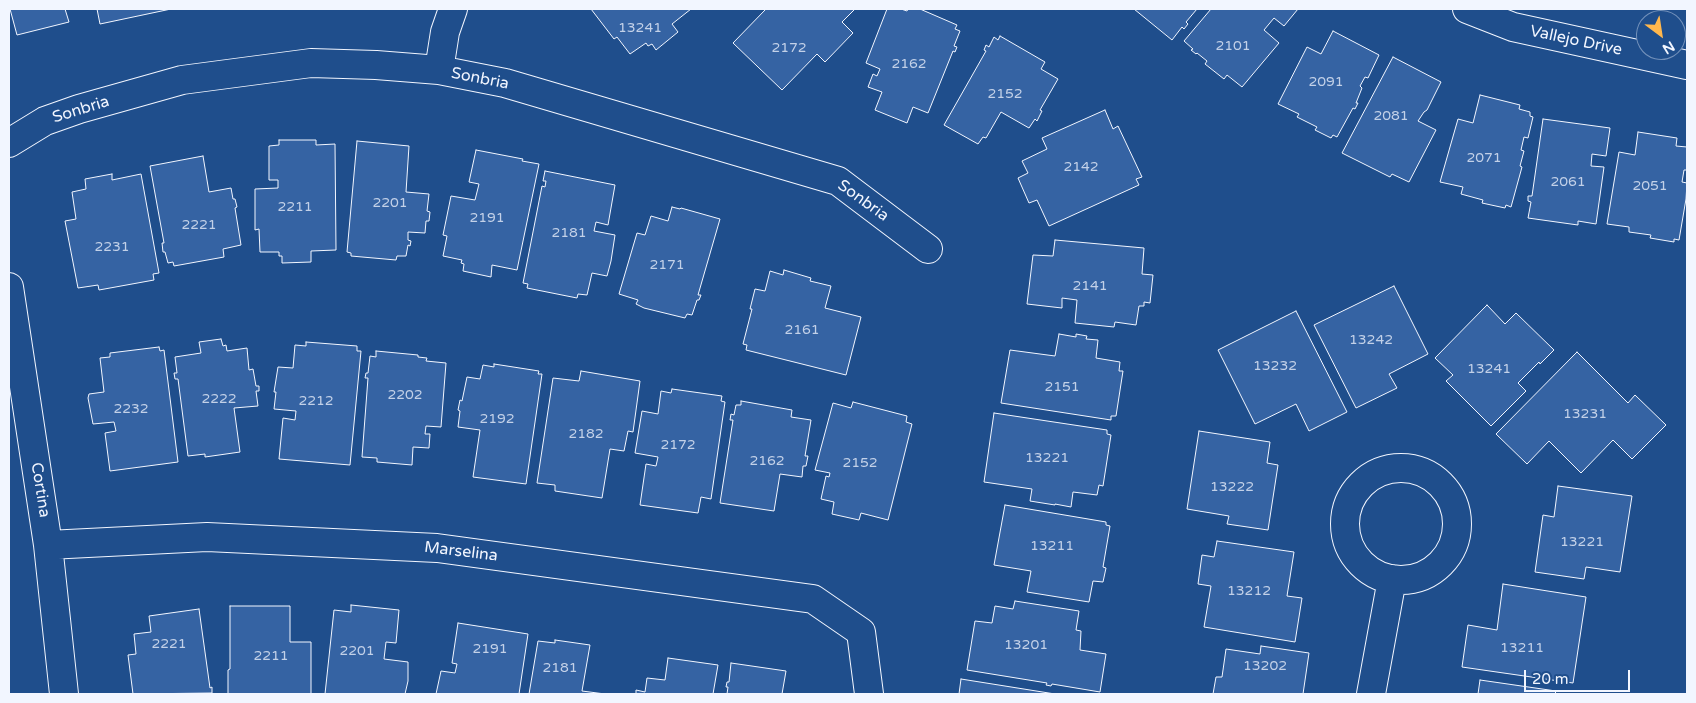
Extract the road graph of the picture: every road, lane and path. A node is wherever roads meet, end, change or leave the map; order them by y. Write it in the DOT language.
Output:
graph roads {
  1 [pos="453,9"];
  2 [pos="1467,9"];
  3 [pos="1518,18"];
  4 [pos="1687,65"];
  5 [pos="440,70"];
  6 [pos="9,143"];
  7 [pos="928,249"];
  8 [pos="9,287"];
  9 [pos="48,545"];
  10 [pos="1392,579"];
  11 [pos="64,694"];
  12 [pos="869,694"];
  13 [pos="1371,694"];
  1 -- 5 [label="street"];
  2 -- 3 [label="street, Vallejo Drive"];
  3 -- 4 [label="street, Vallejo Drive"];
  5 -- 6 [label="street, Sonbria"];
  5 -- 7 [label="street, Sonbria"];
  8 -- 9 [label="street, Cortina"];
  9 -- 11 [label="street, Cortina"];
  9 -- 12 [label="street, Marselina"];
  10 -- 10 [label="street"];
  10 -- 13 [label="street"];
}
